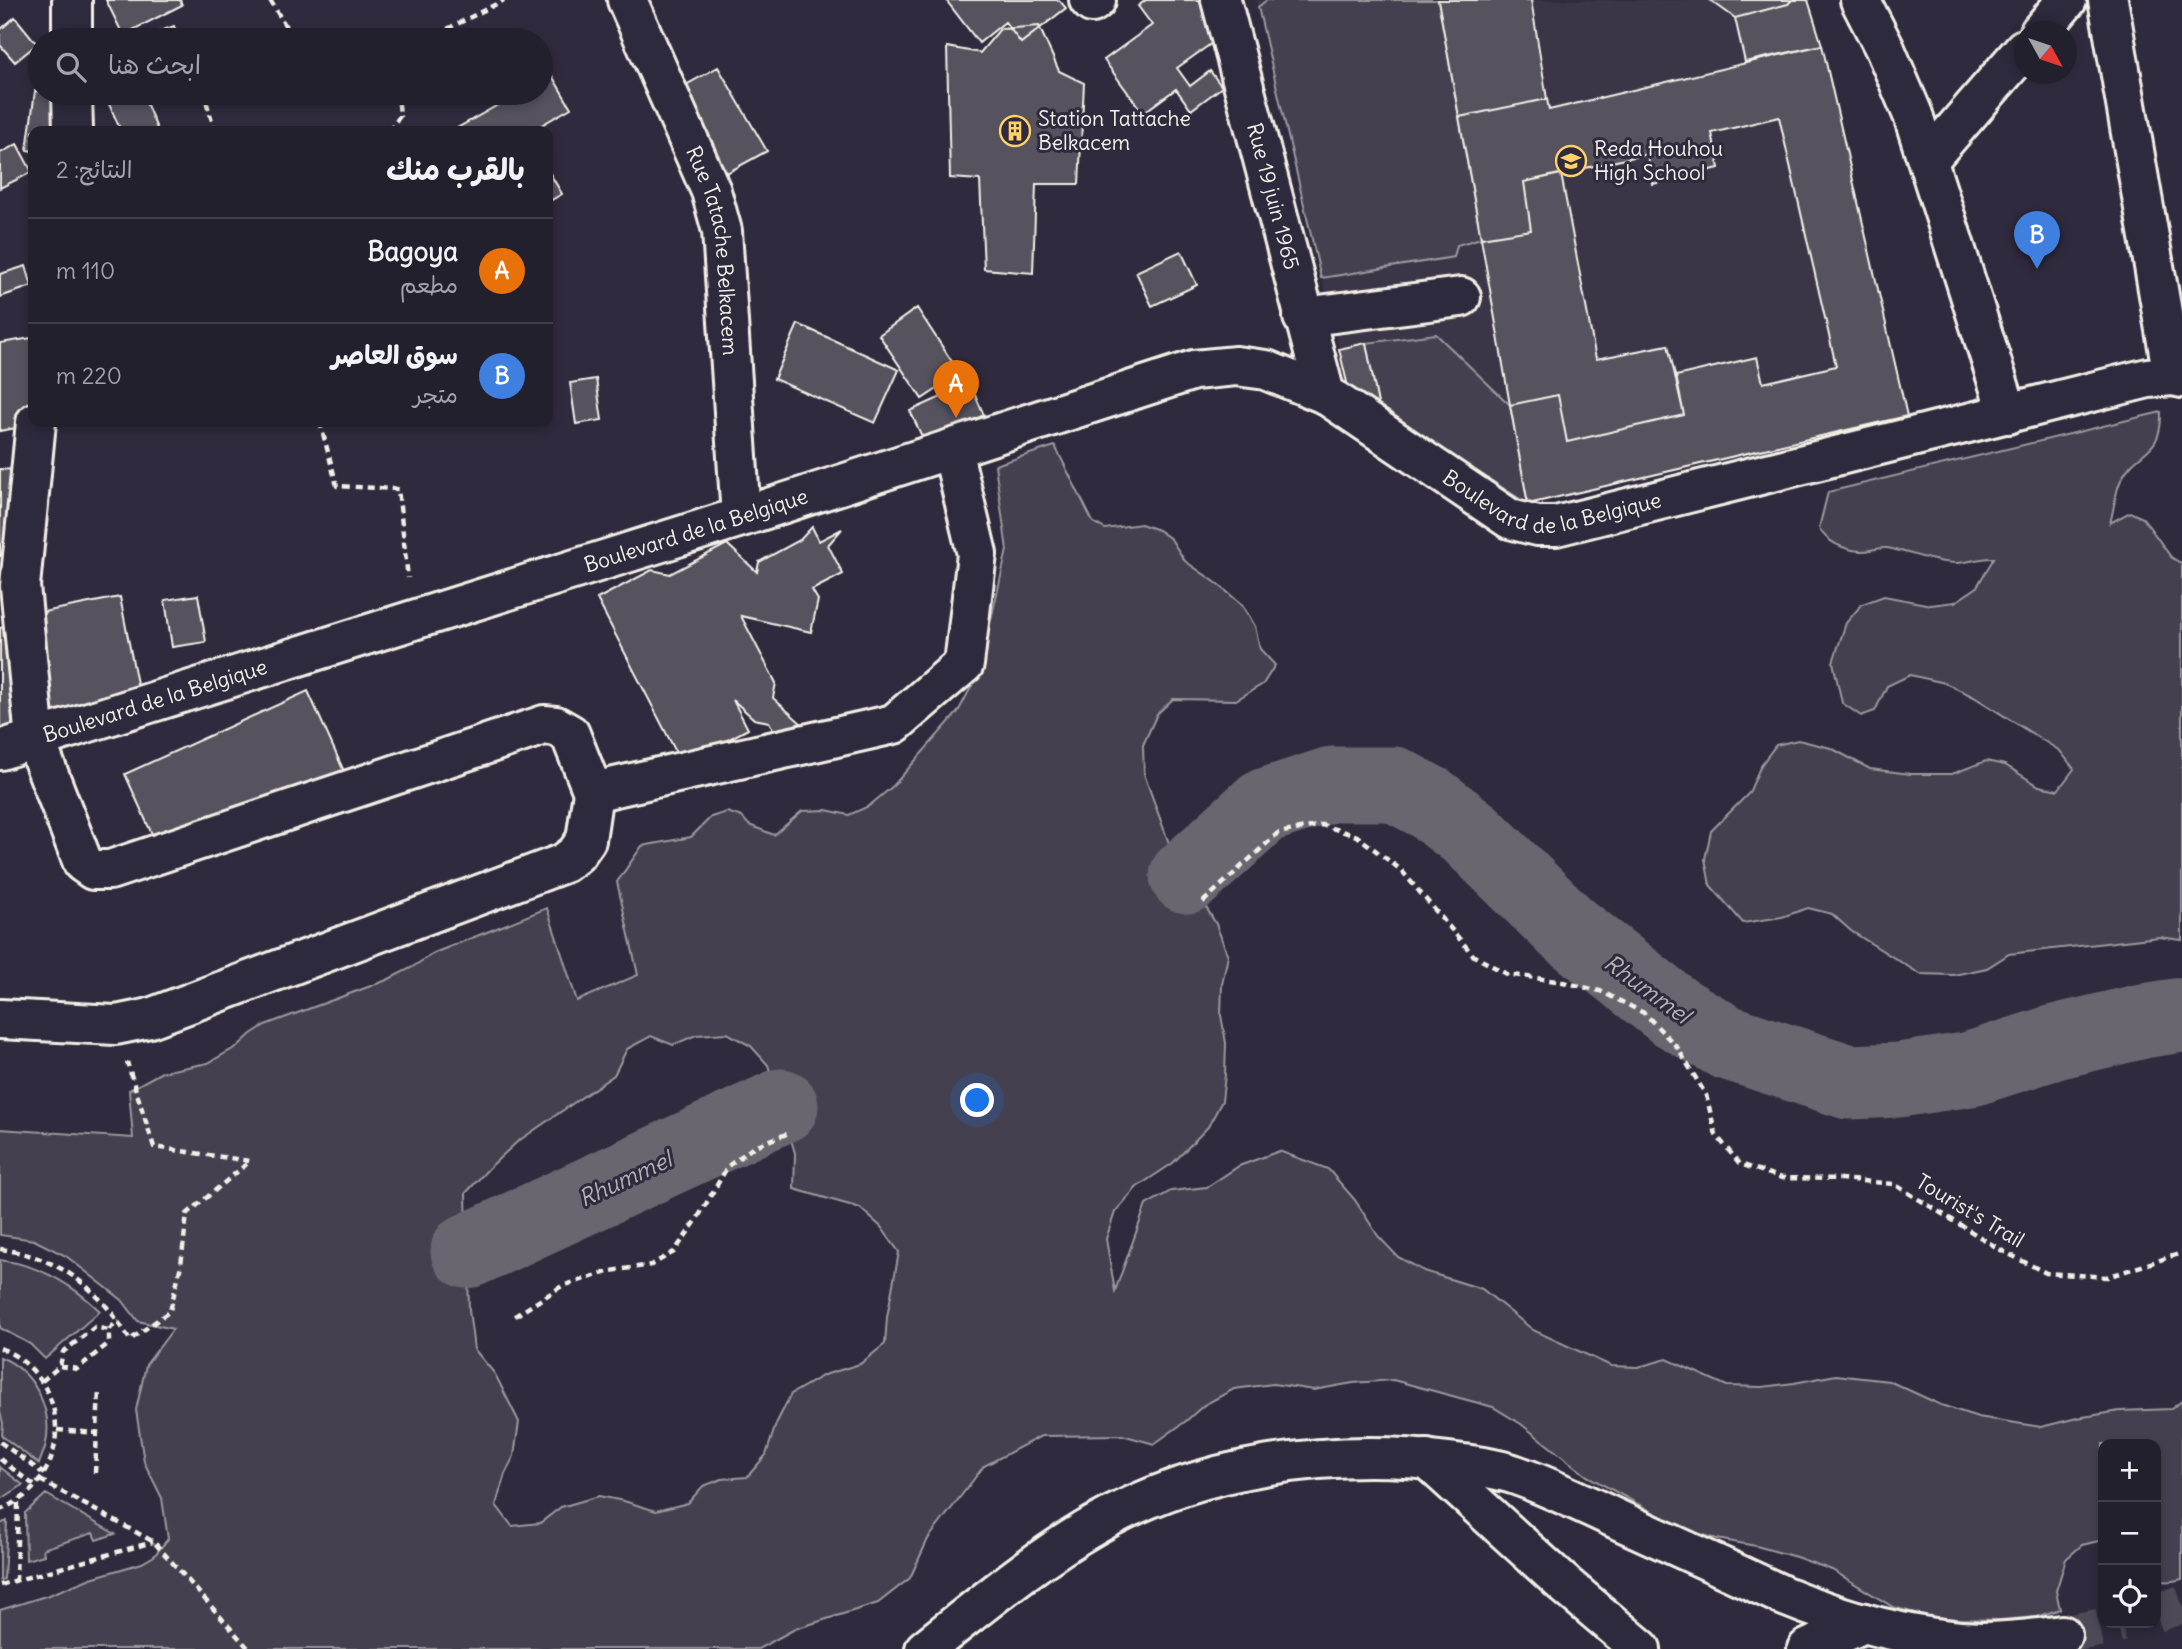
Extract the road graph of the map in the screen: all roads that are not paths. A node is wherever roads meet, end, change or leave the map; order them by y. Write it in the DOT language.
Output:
graph roads {
  1 [pos="72,0"];
  2 [pos="626,0"];
  3 [pos="1089,0"];
  4 [pos="1096,0"];
  5 [pos="1222,0"];
  6 [pos="1860,0"];
  7 [pos="2067,0"];
  8 [pos="2108,0"];
  9 [pos="2049,21"];
  10 [pos="72,28"];
  11 [pos="2014,61"];
  12 [pos="72,105"];
  13 [pos="73,126"];
  14 [pos="1927,160"];
  15 [pos="1461,297"];
  16 [pos="1303,317"];
  17 [pos="2178,377"];
  18 [pos="1325,394"];
  19 [pos="2008,414"];
  20 [pos="36,427"];
  21 [pos="960,446"];
  22 [pos="741,517"];
  23 [pos="17,745"];
  24 [pos="593,792"];
  25 [pos="0,1019"];
  26 [pos="1427,1459"];
  27 [pos="1864,1623"];
  28 [pos="2062,1635"];
  29 [pos="925,1649"];
  30 [pos="1641,1649"];
  31 [pos="1807,1649"];
  1 -- 10 [label="main road"];
  2 -- 22 [label="main road, Rue Tatache Belkacem"];
  3 -- 4 [label="main road"];
  5 -- 16 [label="main road, Rue 19 juin 1965"];
  6 -- 14 [label="main road"];
  7 -- 9 [label="main road"];
  8 -- 17 [label="main road"];
  11 -- 14 [label="main road"];
  12 -- 13 [label="main road"];
  14 -- 19 [label="main road"];
  15 -- 16 [label="main road"];
  16 -- 18 [label="main road, Rue 19 juin 1965"];
  17 -- 19 [label="main road, Boulevard de la Belgique"];
  18 -- 19 [label="main road, Boulevard de la Belgique"];
  18 -- 21 [label="main road, Boulevard de la Belgique"];
  20 -- 23 [label="main road"];
  21 -- 22 [label="main road, Boulevard de la Belgique"];
  21 -- 24 [label="main road"];
  22 -- 23 [label="main road, Boulevard de la Belgique"];
  23 -- 24 [label="main road, Boulevard de la Belgique"];
  24 -- 25 [label="main road, Boulevard de la Belgique"];
  26 -- 27 [label="main road"];
  26 -- 29 [label="main road"];
  26 -- 30 [label="main road"];
  27 -- 28 [label="main road"];
  27 -- 31 [label="main road"];
}
